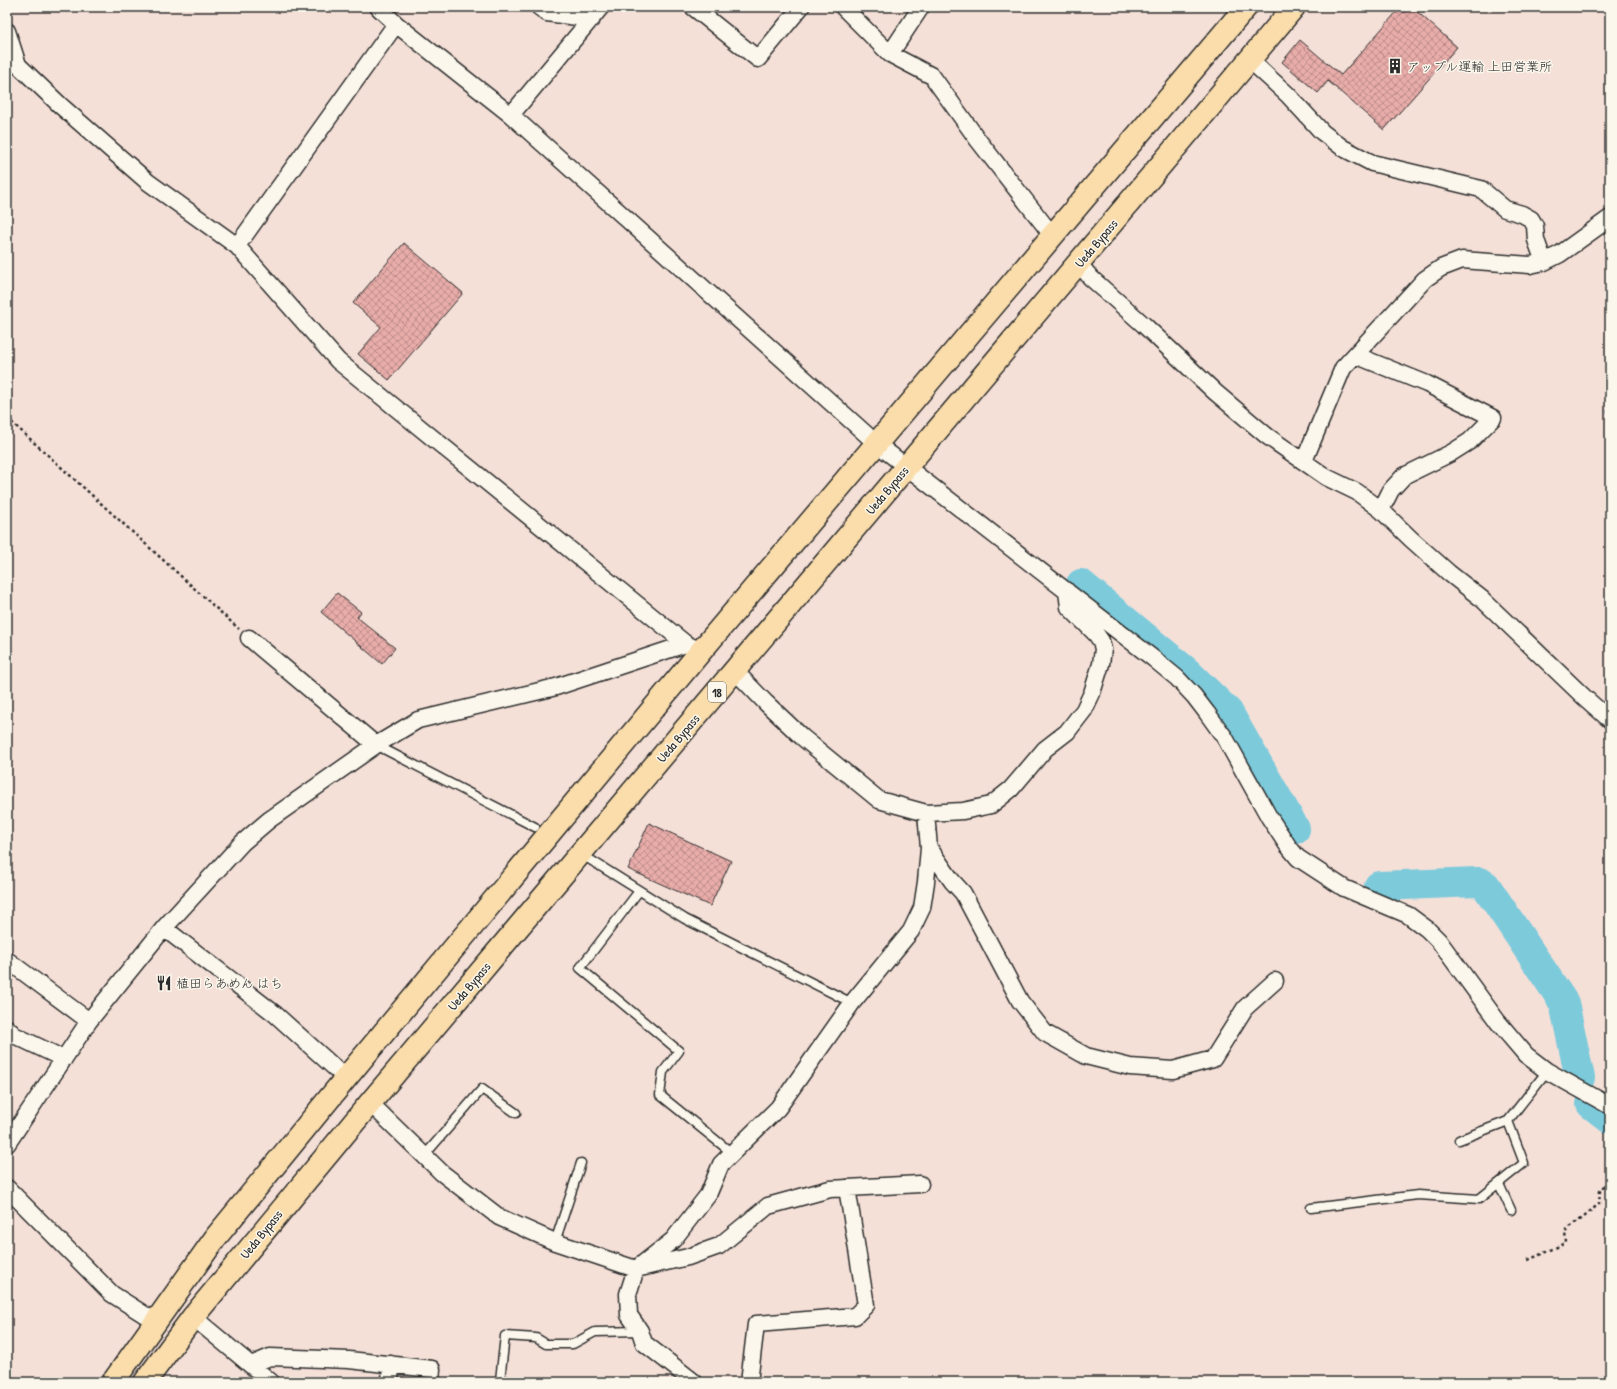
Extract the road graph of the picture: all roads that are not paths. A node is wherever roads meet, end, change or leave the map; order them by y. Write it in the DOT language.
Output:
graph roads {
  1 [pos="378,7"];
  2 [pos="539,7"];
  3 [pos="693,7"];
  4 [pos="801,7"];
  5 [pos="843,7"];
  6 [pos="921,7"];
  7 [pos="1246,7"];
  8 [pos="1294,7"];
  9 [pos="596,13"];
  10 [pos="396,24"];
  11 [pos="7,31"];
  12 [pos="890,54"];
  13 [pos="1250,60"];
  14 [pos="511,115"];
  15 [pos="1610,218"];
  16 [pos="1052,235"];
  17 [pos="237,246"];
  18 [pos="1544,262"];
  19 [pos="1079,264"];
  20 [pos="1355,355"];
  21 [pos="877,444"];
  22 [pos="1304,461"];
  23 [pos="906,467"];
  24 [pos="1381,510"];
  25 [pos="1067,591"];
  26 [pos="249,638"];
  27 [pos="693,648"];
  28 [pos="735,671"];
  29 [pos="1610,720"];
  30 [pos="376,745"];
  31 [pos="926,813"];
  32 [pos="535,827"];
  33 [pos="929,848"];
  34 [pos="589,859"];
  35 [pos="639,891"];
  36 [pos="164,928"];
  37 [pos="7,960"];
  38 [pos="1275,981"];
  39 [pos="852,1003"];
  40 [pos="89,1021"];
  41 [pos="7,1028"];
  42 [pos="64,1059"];
  43 [pos="1547,1071"];
  44 [pos="346,1078"];
  45 [pos="370,1103"];
  46 [pos="1610,1106"];
  47 [pos="516,1113"];
  48 [pos="1508,1121"];
  49 [pos="1459,1140"];
  50 [pos="7,1144"];
  51 [pos="732,1153"];
  52 [pos="424,1156"];
  53 [pos="581,1163"];
  54 [pos="920,1184"];
  55 [pos="1499,1184"];
  56 [pos="7,1188"];
  57 [pos="847,1188"];
  58 [pos="1311,1208"];
  59 [pos="1511,1210"];
  60 [pos="555,1242"];
  61 [pos="636,1269"];
  62 [pos="193,1317"];
  63 [pos="156,1322"];
  64 [pos="640,1331"];
  65 [pos="391,1364"];
  66 [pos="251,1366"];
  67 [pos="500,1380"];
  68 [pos="113,1382"];
  69 [pos="145,1382"];
  70 [pos="271,1382"];
  71 [pos="390,1382"];
  72 [pos="431,1382"];
  73 [pos="694,1382"];
  74 [pos="749,1382"];
  1 -- 10 [label="street"];
  2 -- 9 [label="street"];
  3 -- 4 [label="street"];
  5 -- 12 [label="street"];
  6 -- 12 [label="street"];
  7 -- 16 [label="highway"];
  8 -- 13 [label="highway, Ueda Bypass / 18"];
  9 -- 14 [label="street"];
  10 -- 14 [label="street"];
  10 -- 17 [label="street"];
  11 -- 17 [label="street"];
  12 -- 16 [label="street"];
  13 -- 18 [label="street"];
  13 -- 19 [label="highway, Ueda Bypass / 18"];
  14 -- 21 [label="street"];
  15 -- 18 [label="street"];
  16 -- 21 [label="highway"];
  17 -- 27 [label="street"];
  18 -- 20 [label="street"];
  19 -- 22 [label="street"];
  19 -- 23 [label="highway, Ueda Bypass / 18"];
  20 -- 22 [label="street"];
  20 -- 24 [label="street"];
  21 -- 23 [label="street"];
  21 -- 27 [label="highway"];
  22 -- 24 [label="street"];
  23 -- 25 [label="street"];
  23 -- 28 [label="highway, Ueda Bypass / 18"];
  24 -- 29 [label="street"];
  25 -- 31 [label="street"];
  25 -- 43 [label="street"];
  26 -- 30 [label="street"];
  27 -- 30 [label="street"];
  27 -- 44 [label="highway"];
  28 -- 31 [label="street"];
  28 -- 45 [label="highway, Ueda Bypass / 18"];
  30 -- 32 [label="lane"];
  30 -- 36 [label="street"];
  31 -- 33 [label="street"];
  33 -- 38 [label="street"];
  33 -- 39 [label="street"];
  34 -- 35 [label="lane"];
  35 -- 39 [label="lane"];
  35 -- 51 [label="lane"];
  36 -- 40 [label="street"];
  36 -- 44 [label="street"];
  37 -- 40 [label="street"];
  39 -- 51 [label="street"];
  40 -- 42 [label="street"];
  41 -- 42 [label="street"];
  42 -- 50 [label="street"];
  43 -- 46 [label="street"];
  43 -- 48 [label="lane"];
  44 -- 63 [label="highway"];
  45 -- 52 [label="street"];
  45 -- 62 [label="highway, Ueda Bypass / 18"];
  47 -- 52 [label="lane"];
  48 -- 49 [label="lane"];
  48 -- 55 [label="lane"];
  51 -- 61 [label="street"];
  52 -- 60 [label="street"];
  53 -- 60 [label="lane"];
  54 -- 57 [label="street"];
  55 -- 58 [label="lane"];
  55 -- 59 [label="lane"];
  56 -- 63 [label="street"];
  57 -- 61 [label="street"];
  57 -- 74 [label="street"];
  60 -- 61 [label="street"];
  61 -- 64 [label="street"];
  62 -- 66 [label="street"];
  62 -- 69 [label="highway, Ueda Bypass / 18"];
  63 -- 68 [label="highway"];
  64 -- 67 [label="lane"];
  64 -- 73 [label="street"];
  65 -- 66 [label="street"];
  65 -- 71 [label="street"];
  65 -- 72 [label="street"];
  66 -- 70 [label="street"];
}
